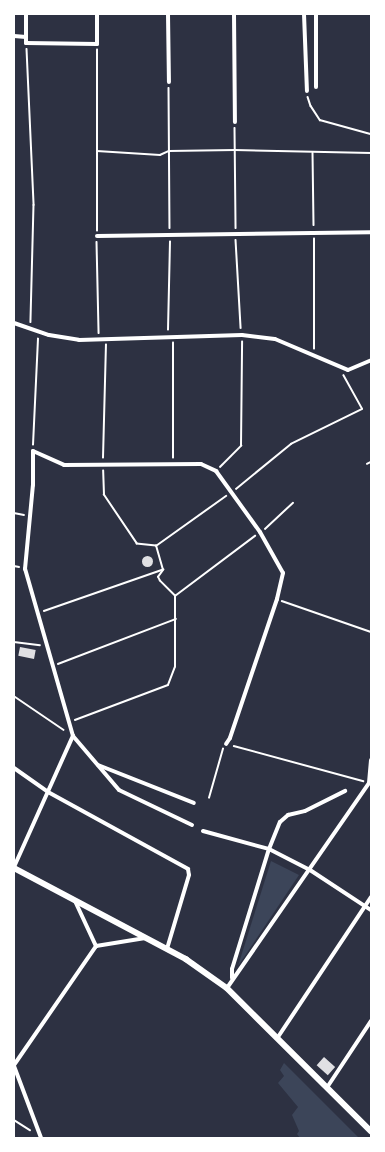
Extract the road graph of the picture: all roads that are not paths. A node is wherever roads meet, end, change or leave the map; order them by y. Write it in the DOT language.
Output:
graph roads {
  1 [pos="26,14"];
  2 [pos="97,14"];
  3 [pos="168,14"];
  4 [pos="234,14"];
  5 [pos="304,14"];
  6 [pos="316,14"];
  7 [pos="14,36"];
  8 [pos="26,37"];
  9 [pos="169,82"];
  10 [pos="316,87"];
  11 [pos="307,91"];
  12 [pos="235,122"];
  13 [pos="371,232"];
  14 [pos="96,236"];
  15 [pos="14,323"];
  16 [pos="371,360"];
  17 [pos="73,736"];
  18 [pos="226,744"];
  19 [pos="371,760"];
  20 [pos="98,765"];
  21 [pos="14,768"];
  22 [pos="370,783"];
  23 [pos="345,791"];
  24 [pos="48,792"];
  25 [pos="194,803"];
  26 [pos="192,825"];
  27 [pos="203,831"];
  28 [pos="269,849"];
  29 [pos="14,868"];
  30 [pos="310,870"];
  31 [pos="371,897"];
  32 [pos="75,901"];
  33 [pos="365,906"];
  34 [pos="371,910"];
  35 [pos="145,938"];
  36 [pos="96,946"];
  37 [pos="167,949"];
  38 [pos="232,978"];
  39 [pos="227,988"];
  40 [pos="371,1021"];
  41 [pos="366,1028"];
  42 [pos="371,1033"];
  43 [pos="278,1037"];
  44 [pos="14,1065"];
  45 [pos="328,1086"];
  46 [pos="371,1131"];
  47 [pos="39,1137"];
  1 -- 8 [label="street"];
  2 -- 8 [label="street"];
  3 -- 9 [label="street"];
  4 -- 12 [label="street"];
  5 -- 11 [label="street"];
  6 -- 10 [label="street"];
  7 -- 8 [label="street"];
  13 -- 14 [label="street"];
  15 -- 16 [label="street"];
  17 -- 18 [label="street"];
  17 -- 20 [label="street"];
  17 -- 24 [label="street"];
  19 -- 22 [label="street"];
  20 -- 25 [label="street"];
  20 -- 26 [label="street"];
  21 -- 24 [label="street"];
  22 -- 30 [label="street"];
  23 -- 28 [label="street"];
  24 -- 29 [label="street"];
  24 -- 37 [label="street"];
  27 -- 28 [label="street"];
  28 -- 30 [label="street"];
  28 -- 38 [label="street"];
  29 -- 32 [label="street"];
  30 -- 33 [label="street"];
  30 -- 38 [label="street"];
  31 -- 33 [label="street"];
  32 -- 35 [label="street"];
  32 -- 36 [label="street"];
  33 -- 34 [label="street"];
  33 -- 43 [label="street"];
  35 -- 36 [label="street"];
  35 -- 37 [label="street"];
  36 -- 44 [label="street"];
  37 -- 39 [label="street"];
  38 -- 39 [label="street"];
  39 -- 43 [label="street"];
  40 -- 41 [label="street"];
  41 -- 42 [label="street"];
  41 -- 45 [label="street"];
  43 -- 45 [label="street"];
  44 -- 47 [label="street"];
  45 -- 46 [label="street"];
}
